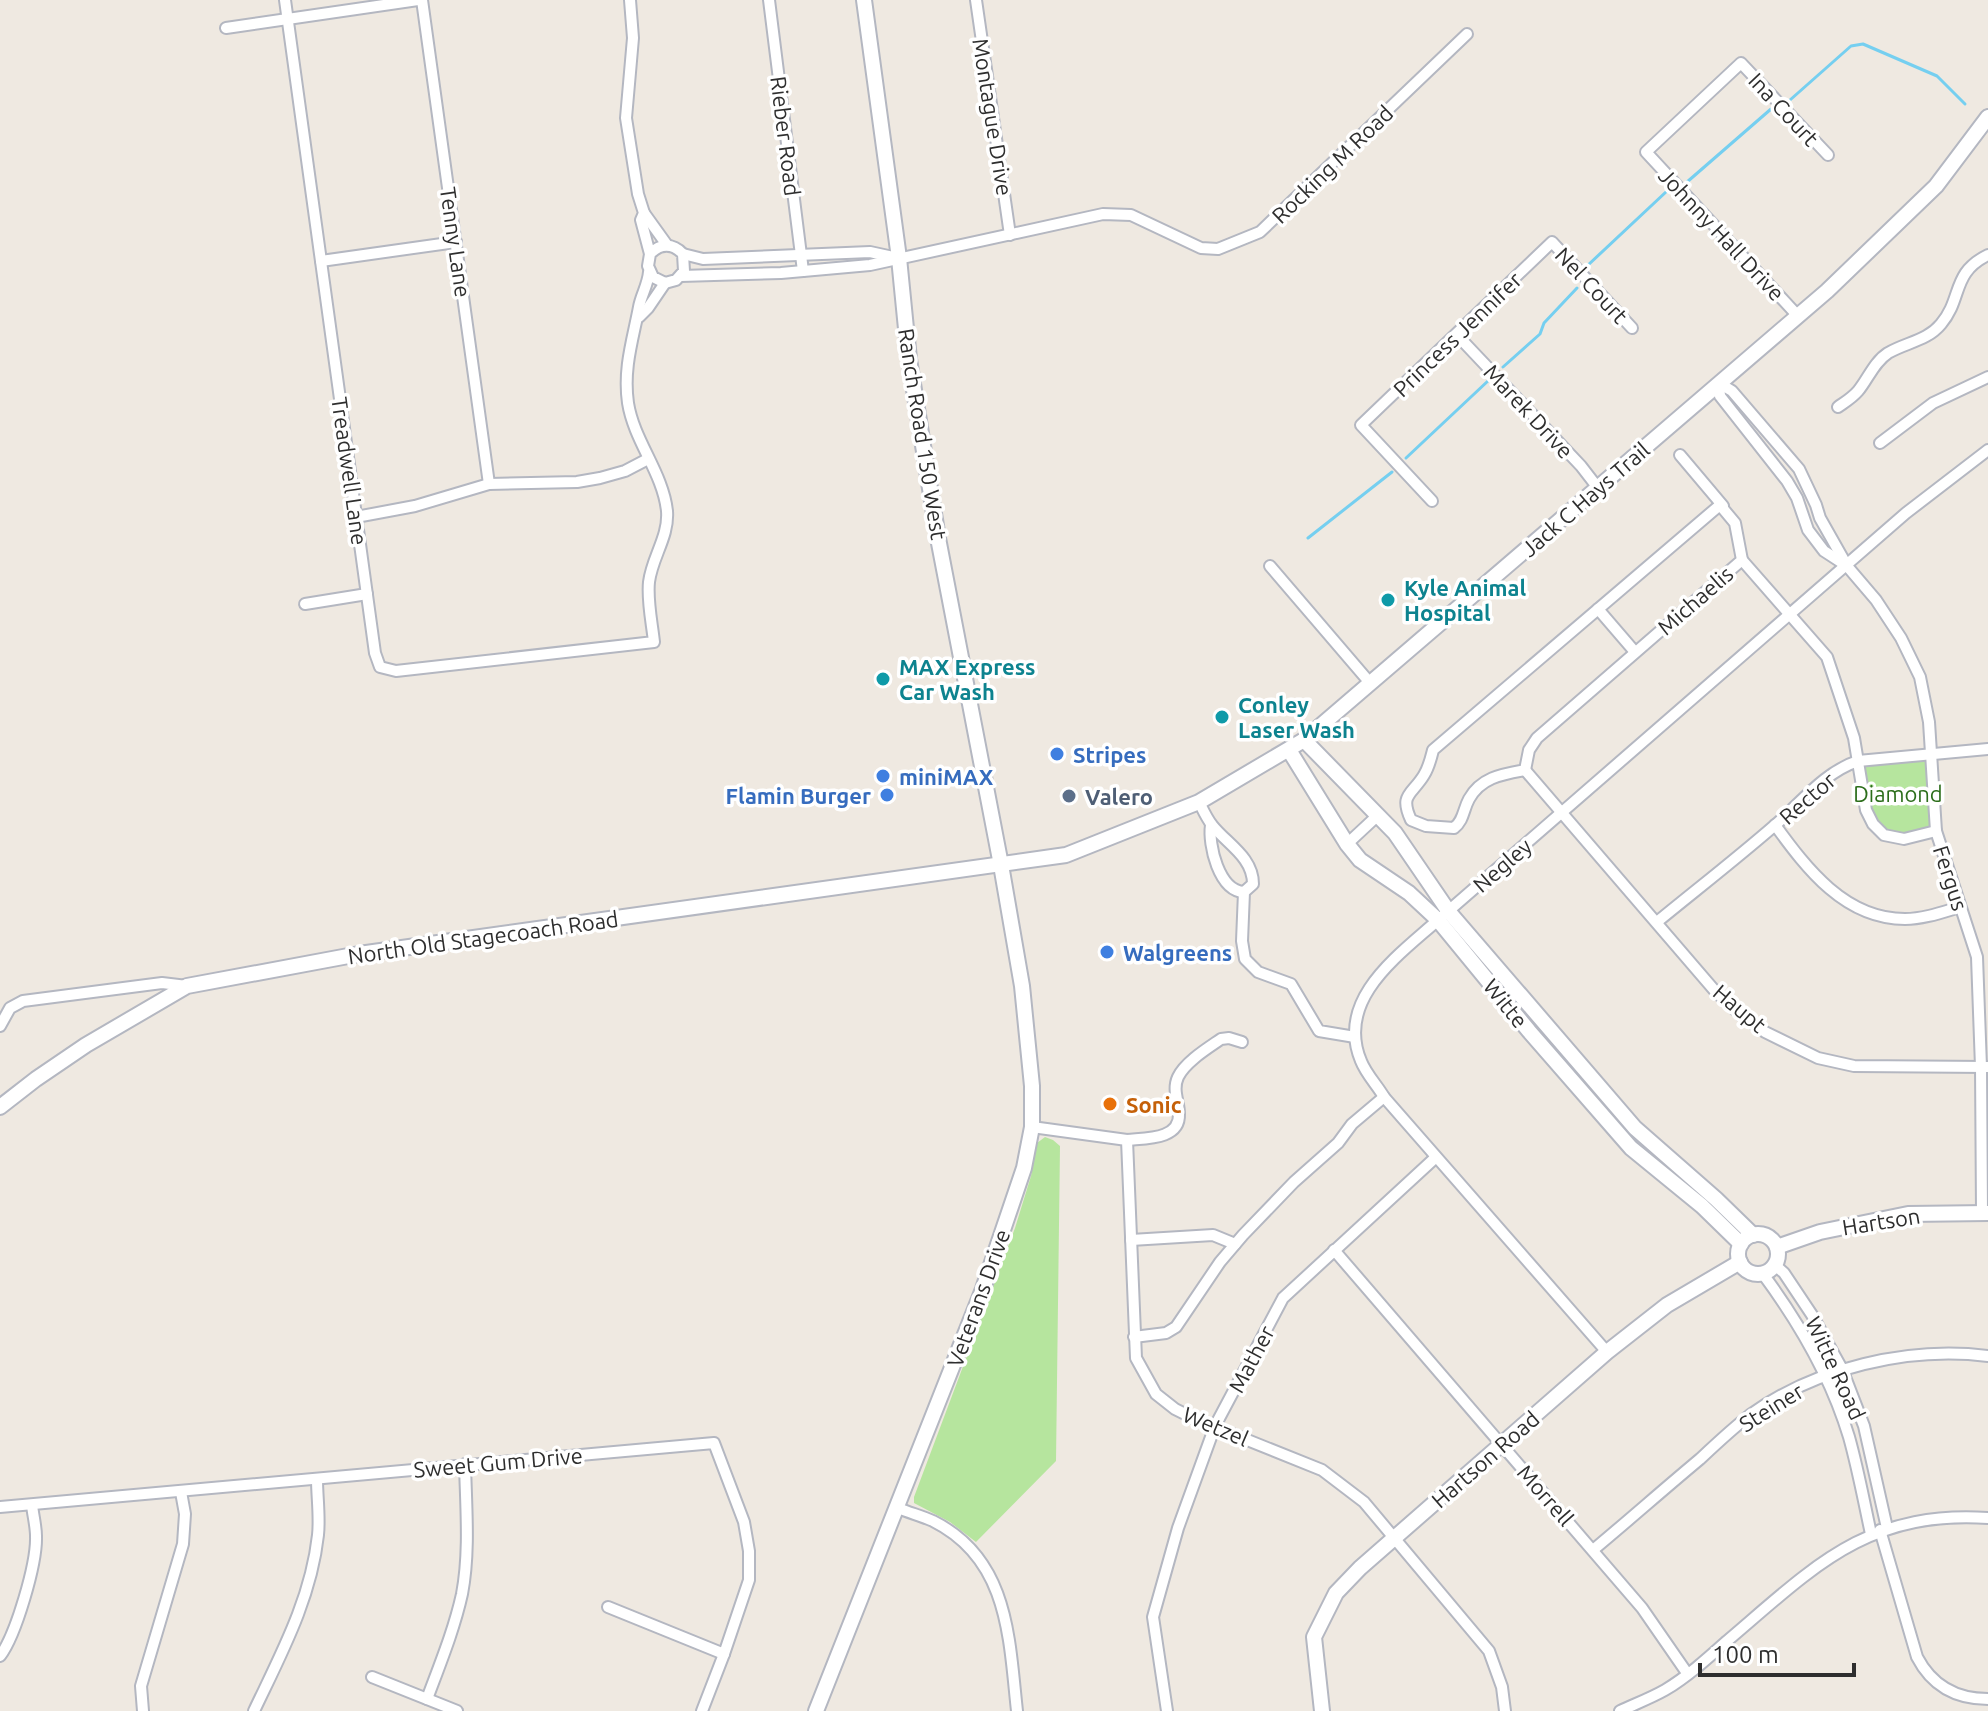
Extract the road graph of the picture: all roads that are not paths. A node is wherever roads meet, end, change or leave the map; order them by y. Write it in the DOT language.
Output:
graph roads {
  1 [pos="285,0"];
  2 [pos="420,0"];
  3 [pos="630,0"];
  4 [pos="769,0"];
  5 [pos="864,0"];
  6 [pos="976,0"];
  7 [pos="288,19"];
  8 [pos="226,28"];
  9 [pos="1467,34"];
  10 [pos="1741,63"];
  11 [pos="1988,117"];
  12 [pos="1828,155"];
  13 [pos="644,213"];
  14 [pos="1010,235"];
  15 [pos="456,242"];
  16 [pos="1552,242"];
  17 [pos="667,245"];
  18 [pos="650,254"];
  19 [pos="683,254"];
  20 [pos="1988,255"];
  21 [pos="801,257"];
  22 [pos="899,258"];
  23 [pos="321,261"];
  24 [pos="803,271"];
  25 [pos="649,272"];
  26 [pos="681,276"];
  27 [pos="665,283"];
  28 [pos="1798,316"];
  29 [pos="639,317"];
  30 [pos="1632,328"];
  31 [pos="1457,335"];
  32 [pos="1988,377"];
  33 [pos="1719,383"];
  34 [pos="1838,407"];
  35 [pos="1880,443"];
  36 [pos="1988,450"];
  37 [pos="1680,455"];
  38 [pos="648,459"];
  39 [pos="489,484"];
  40 [pos="1598,488"];
  41 [pos="1432,501"];
  42 [pos="1723,506"];
  43 [pos="356,517"];
  44 [pos="1742,560"];
  45 [pos="1270,566"];
  46 [pos="1847,566"];
  47 [pos="367,594"];
  48 [pos="305,604"];
  49 [pos="1598,609"];
  50 [pos="1789,616"];
  51 [pos="1635,652"];
  52 [pos="1371,684"];
  53 [pos="1304,740"];
  54 [pos="1988,749"];
  55 [pos="1289,750"];
  56 [pos="1931,755"];
  57 [pos="1858,761"];
  58 [pos="1525,770"];
  59 [pos="1199,802"];
  60 [pos="1562,813"];
  61 [pos="1376,817"];
  62 [pos="1411,820"];
  63 [pos="1211,825"];
  64 [pos="1775,825"];
  65 [pos="1936,831"];
  66 [pos="1395,833"];
  67 [pos="1347,844"];
  68 [pos="1001,865"];
  69 [pos="1244,892"];
  70 [pos="1960,907"];
  71 [pos="1443,916"];
  72 [pos="1657,922"];
  73 [pos="187,986"];
  74 [pos="0,1026"];
  75 [pos="1355,1037"];
  76 [pos="1242,1042"];
  77 [pos="1985,1067"];
  78 [pos="1599,1087"];
  79 [pos="1384,1097"];
  80 [pos="1587,1098"];
  81 [pos="0,1107"];
  82 [pos="1032,1127"];
  83 [pos="1127,1140"];
  84 [pos="1435,1158"];
  85 [pos="1673,1163"];
  86 [pos="1664,1175"];
  87 [pos="1985,1212"];
  88 [pos="1131,1240"];
  89 [pos="1747,1240"];
  90 [pos="1235,1244"];
  91 [pos="1777,1247"];
  92 [pos="1334,1250"];
  93 [pos="1740,1262"];
  94 [pos="1769,1270"];
  95 [pos="1134,1337"];
  96 [pos="1607,1352"];
  97 [pos="1988,1356"];
  98 [pos="1842,1369"];
  99 [pos="1824,1377"];
  100 [pos="1215,1426"];
  101 [pos="1502,1444"];
  102 [pos="465,1464"];
  103 [pos="317,1479"];
  104 [pos="181,1492"];
  105 [pos="32,1505"];
  106 [pos="0,1507"];
  107 [pos="898,1508"];
  108 [pos="1988,1518"];
  109 [pos="1879,1531"];
  110 [pos="1395,1538"];
  111 [pos="1593,1550"];
  112 [pos="608,1607"];
  113 [pos="724,1654"];
  114 [pos="0,1656"];
  115 [pos="1687,1673"];
  116 [pos="372,1677"];
  117 [pos="427,1699"];
  118 [pos="1988,1699"];
  119 [pos="143,1711"];
  120 [pos="254,1711"];
  121 [pos="457,1711"];
  122 [pos="702,1711"];
  123 [pos="816,1711"];
  124 [pos="1017,1711"];
  125 [pos="1167,1711"];
  126 [pos="1322,1711"];
  127 [pos="1505,1711"];
  128 [pos="1620,1711"];
  1 -- 7 [label="street, Treadwell Lane"];
  2 -- 7 [label="street"];
  2 -- 15 [label="street, Tenny Lane"];
  3 -- 13 [label="street"];
  4 -- 21 [label="street, Rieber Road"];
  5 -- 22 [label="street, Ranch Road 150 West"];
  6 -- 14 [label="street, Montague Drive"];
  7 -- 8 [label="street"];
  7 -- 23 [label="street, Treadwell Lane"];
  9 -- 14 [label="street, Rocking M Road"];
  10 -- 12 [label="street, Ina Court"];
  10 -- 28 [label="street, Johnny Hall Drive"];
  11 -- 28 [label="street, Jack C Hays Trail"];
  13 -- 17 [label="street"];
  13 -- 18 [label="street"];
  14 -- 22 [label="street, Rocking M Road"];
  15 -- 23 [label="street"];
  15 -- 39 [label="street, Tenny Lane"];
  16 -- 30 [label="street, Nel Court"];
  16 -- 31 [label="street, Princess Jennifer"];
  17 -- 18 [label="street"];
  17 -- 19 [label="street"];
  18 -- 25 [label="street"];
  19 -- 21 [label="street"];
  19 -- 26 [label="street"];
  20 -- 34 [label="street"];
  21 -- 22 [label="street"];
  21 -- 24 [label="street, Rieber Road"];
  22 -- 24 [label="street, Rocking M Road"];
  22 -- 68 [label="street, Ranch Road 150 West"];
  23 -- 43 [label="street, Treadwell Lane"];
  24 -- 26 [label="street, Rocking M Road"];
  25 -- 27 [label="street"];
  25 -- 29 [label="street"];
  26 -- 27 [label="street"];
  27 -- 29 [label="street"];
  28 -- 33 [label="street, Jack C Hays Trail"];
  29 -- 38 [label="street"];
  31 -- 40 [label="street, Marek Drive"];
  31 -- 41 [label="street, Princess Jennifer"];
  32 -- 35 [label="street"];
  33 -- 40 [label="street, Jack C Hays Trail"];
  33 -- 46 [label="street, Fergus"];
  33 -- 46 [label="street, Fergus"];
  36 -- 46 [label="street, Negley"];
  37 -- 42 [label="street, Michaelis"];
  38 -- 39 [label="street"];
  38 -- 47 [label="street, Treadwell Lane"];
  39 -- 43 [label="street"];
  40 -- 52 [label="street, Jack C Hays Trail"];
  42 -- 44 [label="street, Michaelis"];
  42 -- 49 [label="street"];
  43 -- 47 [label="street, Treadwell Lane"];
  44 -- 50 [label="street"];
  44 -- 51 [label="street, Michaelis"];
  45 -- 52 [label="street"];
  46 -- 50 [label="street, Negley"];
  46 -- 56 [label="street, Fergus"];
  47 -- 48 [label="street"];
  49 -- 51 [label="street"];
  49 -- 62 [label="street"];
  50 -- 57 [label="street"];
  50 -- 60 [label="street, Negley"];
  51 -- 58 [label="street, Michaelis"];
  52 -- 53 [label="street, Jack C Hays Trail"];
  53 -- 55 [label="street, Jack C Hays Trail"];
  53 -- 61 [label="street, Witte"];
  54 -- 56 [label="street, Rector"];
  55 -- 59 [label="street, Jack C Hays Trail"];
  55 -- 67 [label="street, Witte"];
  56 -- 57 [label="street, Rector"];
  56 -- 65 [label="street, Fergus"];
  57 -- 64 [label="street, Rector"];
  57 -- 65 [label="street"];
  58 -- 60 [label="street, Haupt"];
  58 -- 62 [label="street"];
  59 -- 63 [label="street"];
  59 -- 68 [label="street, Jack C Hays Trail"];
  60 -- 71 [label="street, Negley"];
  60 -- 72 [label="street, Haupt"];
  61 -- 66 [label="street, Witte"];
  61 -- 67 [label="street"];
  62 -- 66 [label="street"];
  63 -- 69 [label="street"];
  63 -- 69 [label="street"];
  64 -- 70 [label="street"];
  64 -- 72 [label="street, Rector"];
  65 -- 70 [label="street, Fergus"];
  66 -- 71 [label="street, Witte"];
  67 -- 71 [label="street, Witte"];
  68 -- 73 [label="street, North Old Stagecoach Road"];
  68 -- 82 [label="street, Veterans Drive"];
  69 -- 75 [label="street"];
  70 -- 77 [label="street, Fergus"];
  71 -- 75 [label="street, Negley"];
  71 -- 78 [label="street, Witte"];
  71 -- 80 [label="street, Witte"];
  72 -- 77 [label="street, Haupt"];
  73 -- 74 [label="street"];
  73 -- 81 [label="street, North Old Stagecoach Road"];
  75 -- 79 [label="street"];
  76 -- 83 [label="street"];
  77 -- 87 [label="street, Fergus"];
  78 -- 80 [label="street"];
  78 -- 85 [label="street, Witte"];
  79 -- 84 [label="street"];
  79 -- 90 [label="street"];
  80 -- 86 [label="street, Witte"];
  82 -- 83 [label="street"];
  82 -- 107 [label="street, Veterans Drive"];
  83 -- 88 [label="street, Wetzel"];
  84 -- 92 [label="street, Mather"];
  84 -- 96 [label="street"];
  85 -- 86 [label="street"];
  85 -- 89 [label="street, Witte"];
  86 -- 89 [label="street, Witte"];
  87 -- 91 [label="street, Hartson"];
  88 -- 90 [label="street"];
  88 -- 95 [label="street, Wetzel"];
  89 -- 91 [label="street"];
  89 -- 93 [label="street"];
  90 -- 95 [label="street"];
  91 -- 94 [label="street"];
  92 -- 100 [label="street, Mather"];
  92 -- 101 [label="street, Morrell"];
  93 -- 94 [label="street"];
  93 -- 96 [label="street, Hartson Road"];
  94 -- 98 [label="street, Witte Road"];
  94 -- 99 [label="street, Witte Road"];
  95 -- 100 [label="street, Wetzel"];
  96 -- 101 [label="street, Hartson Road"];
  97 -- 98 [label="street, Steiner"];
  98 -- 99 [label="street, Steiner"];
  98 -- 109 [label="street, Witte Road"];
  99 -- 109 [label="street, Witte Road"];
  99 -- 111 [label="street, Steiner"];
  100 -- 110 [label="street, Wetzel"];
  100 -- 125 [label="street, Mather"];
  101 -- 110 [label="street, Hartson Road"];
  101 -- 111 [label="street, Morrell"];
  102 -- 103 [label="street, Sweet Gum Drive"];
  102 -- 113 [label="street, Sweet Gum Drive"];
  102 -- 117 [label="street"];
  103 -- 104 [label="street, Sweet Gum Drive"];
  103 -- 120 [label="street"];
  104 -- 105 [label="street, Sweet Gum Drive"];
  104 -- 119 [label="street"];
  105 -- 106 [label="street, Sweet Gum Drive"];
  105 -- 114 [label="street"];
  107 -- 123 [label="street, Veterans Drive"];
  107 -- 124 [label="street"];
  108 -- 109 [label="street"];
  109 -- 115 [label="street"];
  109 -- 118 [label="street"];
  110 -- 126 [label="street, Hartson Road"];
  110 -- 127 [label="street, Wetzel"];
  111 -- 115 [label="street, Morrell"];
  112 -- 113 [label="street"];
  113 -- 122 [label="street, Sweet Gum Drive"];
  115 -- 128 [label="street"];
  116 -- 117 [label="street"];
  117 -- 121 [label="street"];
}
